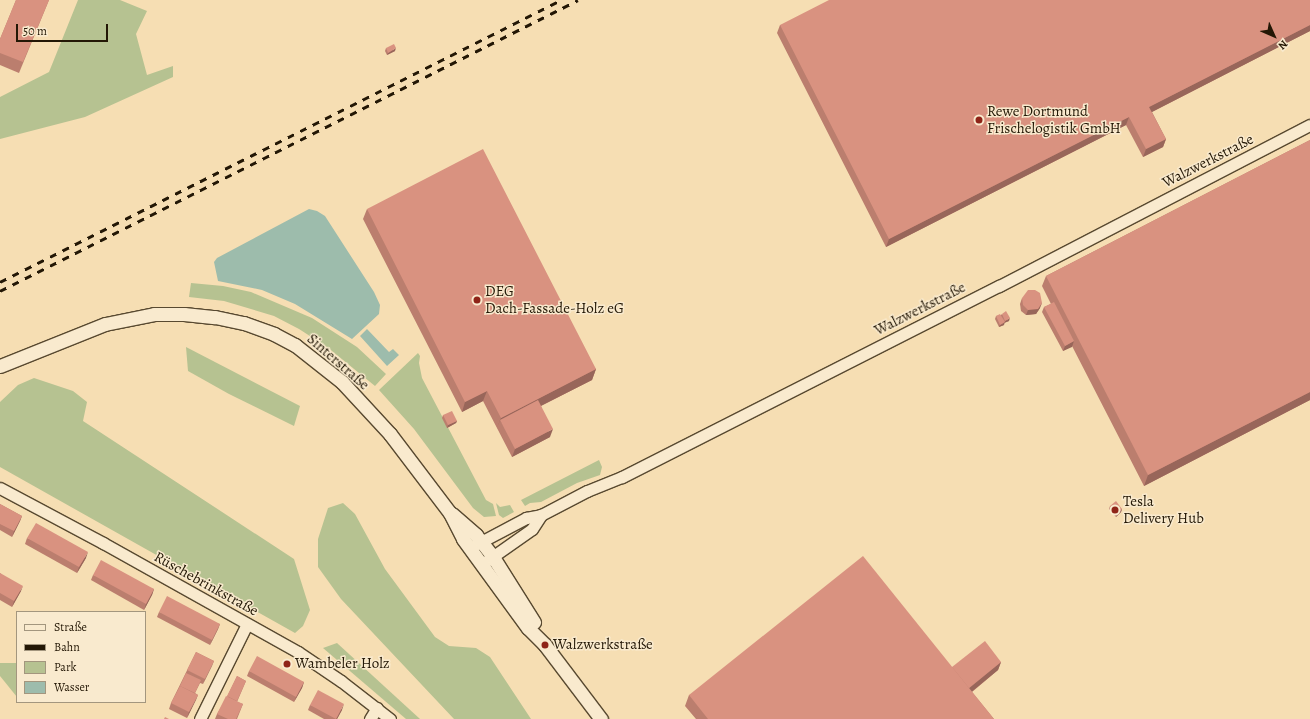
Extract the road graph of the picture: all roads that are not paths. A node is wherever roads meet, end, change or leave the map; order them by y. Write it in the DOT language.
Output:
graph roads {
  1 [pos="1310,125"];
  2 [pos="0,366"];
  3 [pos="0,488"];
  4 [pos="541,515"];
  5 [pos="476,545"];
  6 [pos="493,557"];
  7 [pos="482,564"];
  8 [pos="247,624"];
  9 [pos="545,645"];
  10 [pos="377,708"];
  11 [pos="200,719"];
  12 [pos="370,719"];
  13 [pos="390,719"];
  14 [pos="601,719"];
  1 -- 4 [label="street, Walzwerkstraße"];
  2 -- 5 [label="street, Sinterstraße"];
  3 -- 8 [label="street, Rüschebrinkstraße"];
  4 -- 5 [label="street, Walzwerkstraße"];
  4 -- 6 [label="street, Walzwerkstraße"];
  5 -- 6 [label="street, Sinterstraße"];
  5 -- 7 [label="street, Sinterstraße"];
  6 -- 7 [label="street, Walzwerkstraße"];
  6 -- 9 [label="street, Sinterstraße"];
  7 -- 9 [label="street, Sinterstraße"];
  8 -- 10 [label="street, Rüschebrinkstraße"];
  8 -- 11 [label="street"];
  9 -- 14 [label="street, Sinterstraße"];
  10 -- 12 [label="street"];
  10 -- 13 [label="street, Rüschebrinkstraße"];
}
